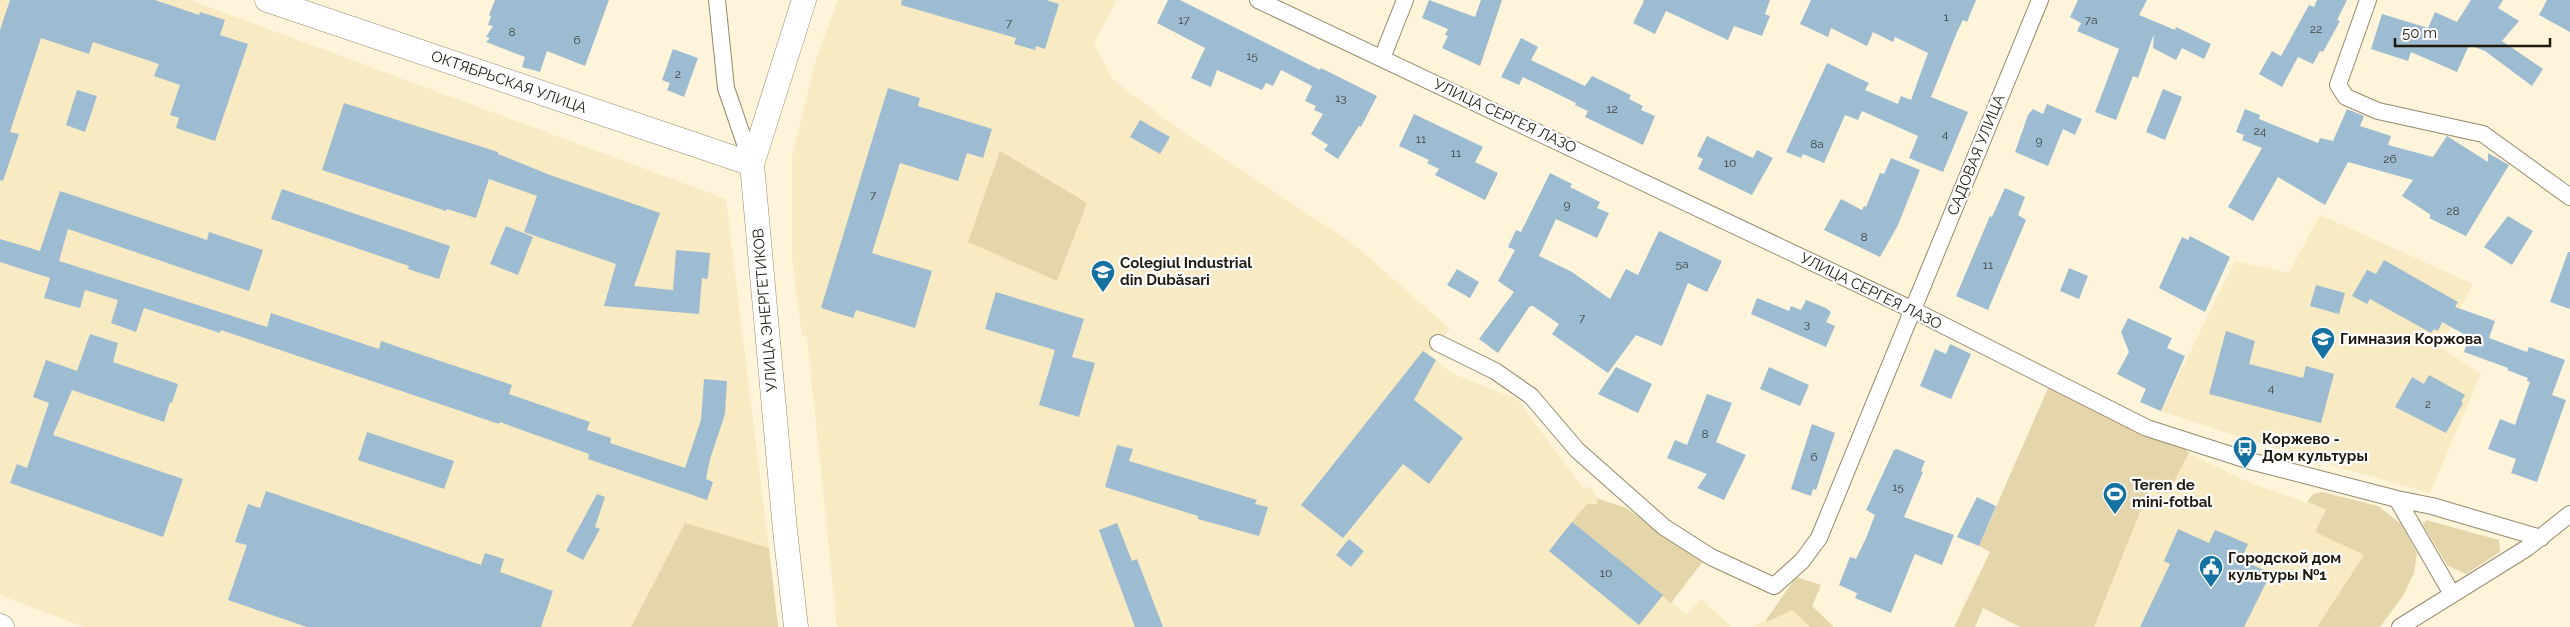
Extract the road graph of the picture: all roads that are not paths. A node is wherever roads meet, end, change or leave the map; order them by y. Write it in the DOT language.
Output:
graph roads {
  1 [pos="267,0"];
  2 [pos="718,0"];
  3 [pos="804,0"];
  4 [pos="1258,0"];
  5 [pos="1406,0"];
  6 [pos="2040,0"];
  7 [pos="2368,0"];
  8 [pos="1382,58"];
  9 [pos="752,164"];
  10 [pos="2570,197"];
  11 [pos="1913,310"];
  12 [pos="1438,342"];
  13 [pos="2397,499"];
  14 [pos="2570,514"];
  15 [pos="2541,538"];
  16 [pos="2452,594"];
  17 [pos="796,627"];
  18 [pos="2400,627"];
  1 -- 9 [label="street, ОКТЯБРЬСКАЯ УЛИЦА"];
  2 -- 9 [label="street"];
  3 -- 9 [label="street, УЛИЦА ЭНЕРГЕТИКОВ"];
  4 -- 8 [label="street, УЛИЦА СЕРГЕЯ ЛАЗО"];
  5 -- 8 [label="street"];
  6 -- 11 [label="street, САДОВАЯ УЛИЦА"];
  7 -- 10 [label="street"];
  8 -- 11 [label="street, УЛИЦА СЕРГЕЯ ЛАЗО"];
  9 -- 17 [label="street, УЛИЦА ЭНЕРГЕТИКОВ"];
  11 -- 12 [label="street, САДОВАЯ УЛИЦА"];
  11 -- 13 [label="street, УЛИЦА СЕРГЕЯ ЛАЗО"];
  13 -- 15 [label="street, УЛИЦА СЕРГЕЯ ЛАЗО"];
  13 -- 16 [label="street"];
  14 -- 15 [label="street"];
  15 -- 16 [label="street"];
  16 -- 18 [label="street"];
}
